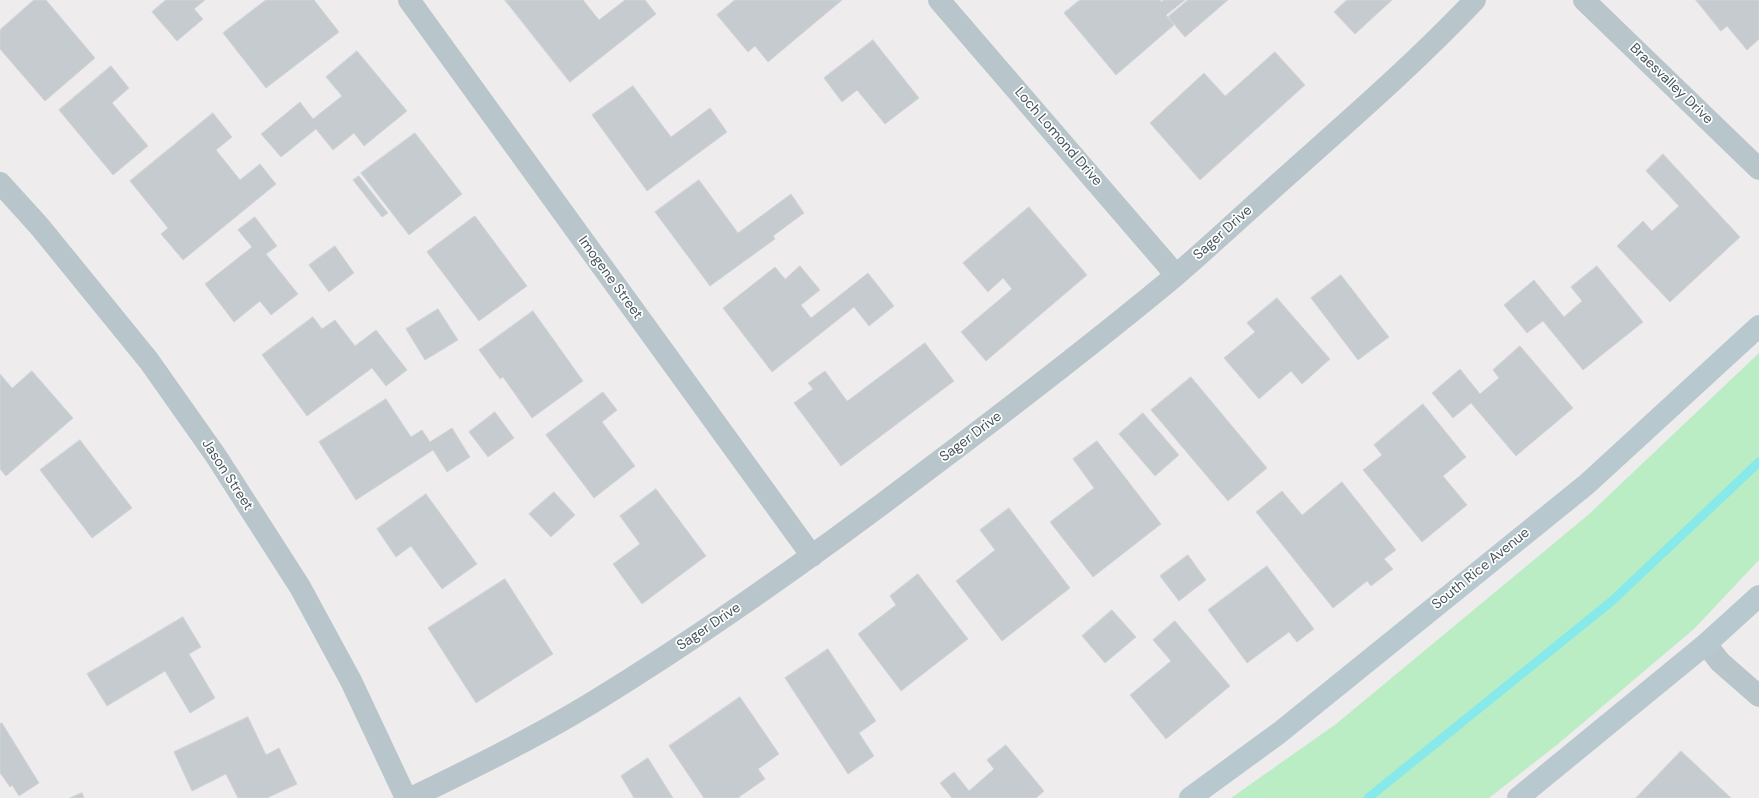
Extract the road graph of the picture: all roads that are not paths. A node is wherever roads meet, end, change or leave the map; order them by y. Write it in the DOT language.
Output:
graph roads {
  1 [pos="409,0"];
  2 [pos="939,0"];
  3 [pos="1475,0"];
  4 [pos="1584,0"];
  5 [pos="1759,169"];
  6 [pos="0,184"];
  7 [pos="1176,275"];
  8 [pos="1759,326"];
  9 [pos="812,556"];
  10 [pos="1759,596"];
  11 [pos="1706,644"];
  12 [pos="1759,696"];
  13 [pos="406,798"];
  14 [pos="412,798"];
  15 [pos="1190,798"];
  16 [pos="1518,798"];
  1 -- 9 [label="street, Imogene Street"];
  2 -- 7 [label="street, Loch Lomond Drive"];
  3 -- 7 [label="street, Sager Drive"];
  4 -- 5 [label="street, Braesvalley Drive"];
  6 -- 13 [label="street, Jason Street"];
  7 -- 9 [label="street, Sager Drive"];
  8 -- 15 [label="main road, South Rice Avenue"];
  9 -- 14 [label="street, Sager Drive"];
  10 -- 11 [label="main road"];
  11 -- 12 [label="street"];
  11 -- 16 [label="main road"];
}
